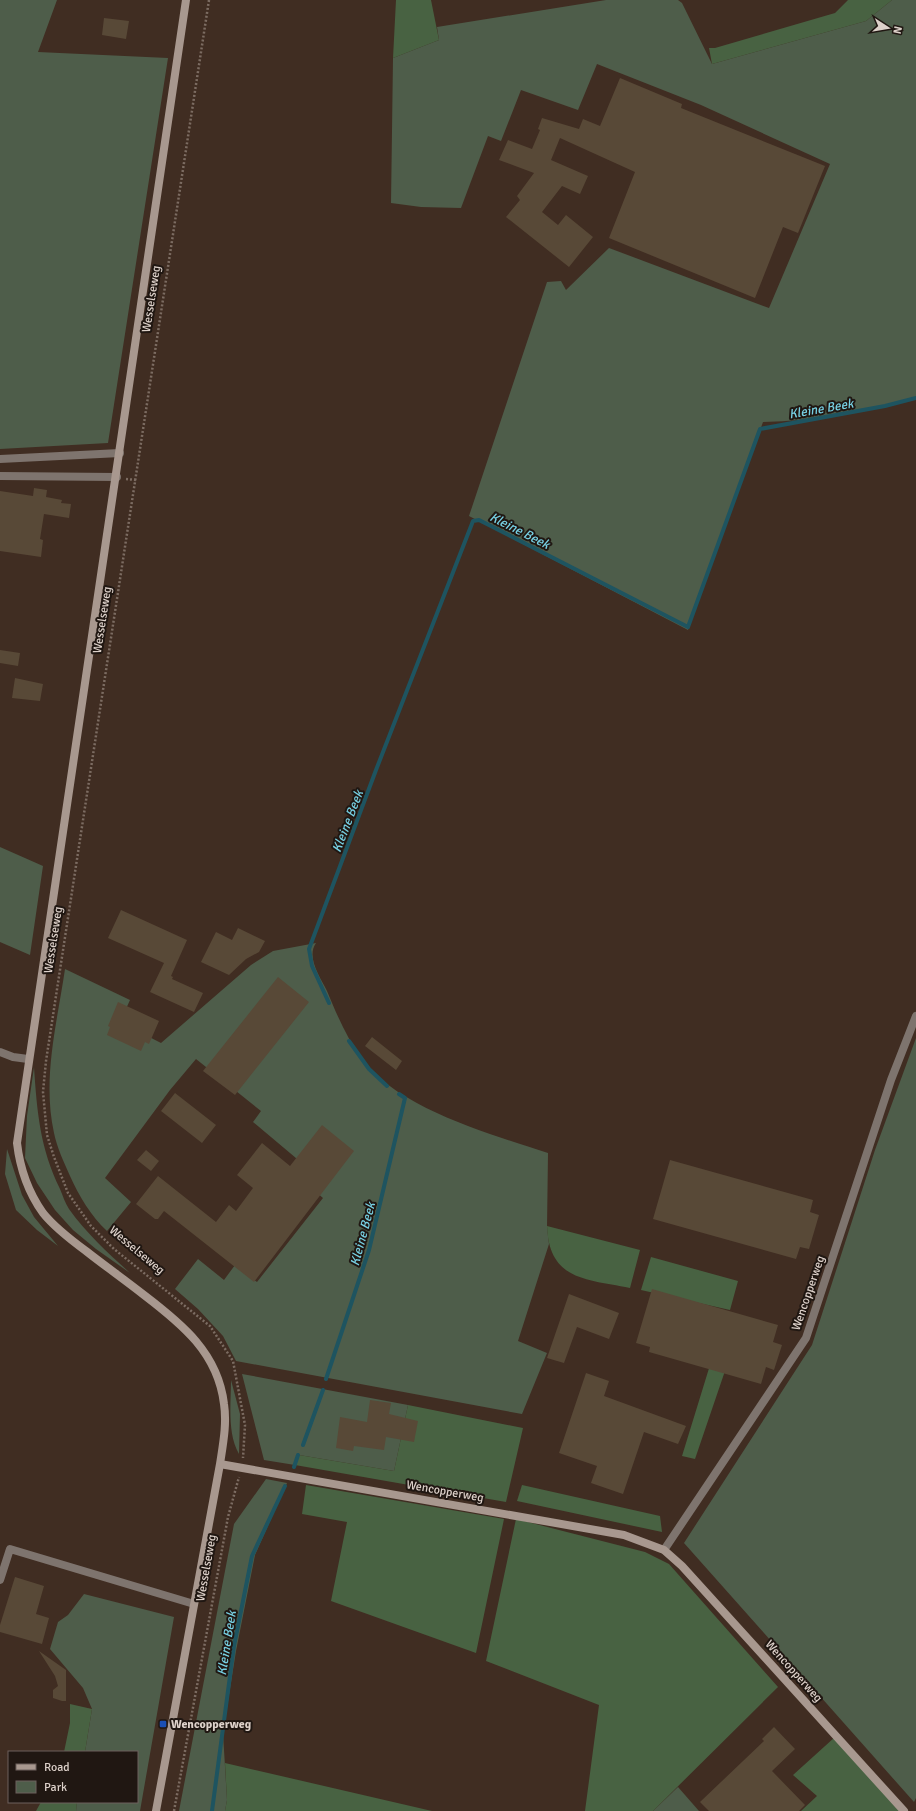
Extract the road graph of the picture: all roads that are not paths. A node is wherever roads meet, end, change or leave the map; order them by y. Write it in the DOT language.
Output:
graph roads {
  1 [pos="186,0"];
  2 [pos="120,452"];
  3 [pos="0,459"];
  4 [pos="0,476"];
  5 [pos="117,477"];
  6 [pos="916,1016"];
  7 [pos="0,1052"];
  8 [pos="28,1059"];
  9 [pos="220,1464"];
  10 [pos="664,1550"];
  11 [pos="0,1580"];
  12 [pos="194,1604"];
  13 [pos="156,1811"];
  14 [pos="904,1811"];
  1 -- 2 [label="main road, Wesselseweg"];
  2 -- 3 [label="street"];
  2 -- 5 [label="main road, Wesselseweg"];
  4 -- 5 [label="street"];
  5 -- 8 [label="main road, Wesselseweg"];
  6 -- 10 [label="street, Wencopperweg"];
  7 -- 8 [label="street"];
  8 -- 9 [label="main road, Wesselseweg"];
  9 -- 10 [label="main road, Wencopperweg"];
  9 -- 12 [label="main road, Wesselseweg"];
  10 -- 14 [label="main road, Wencopperweg"];
  11 -- 12 [label="street"];
  12 -- 13 [label="main road, Wesselseweg"];
}
